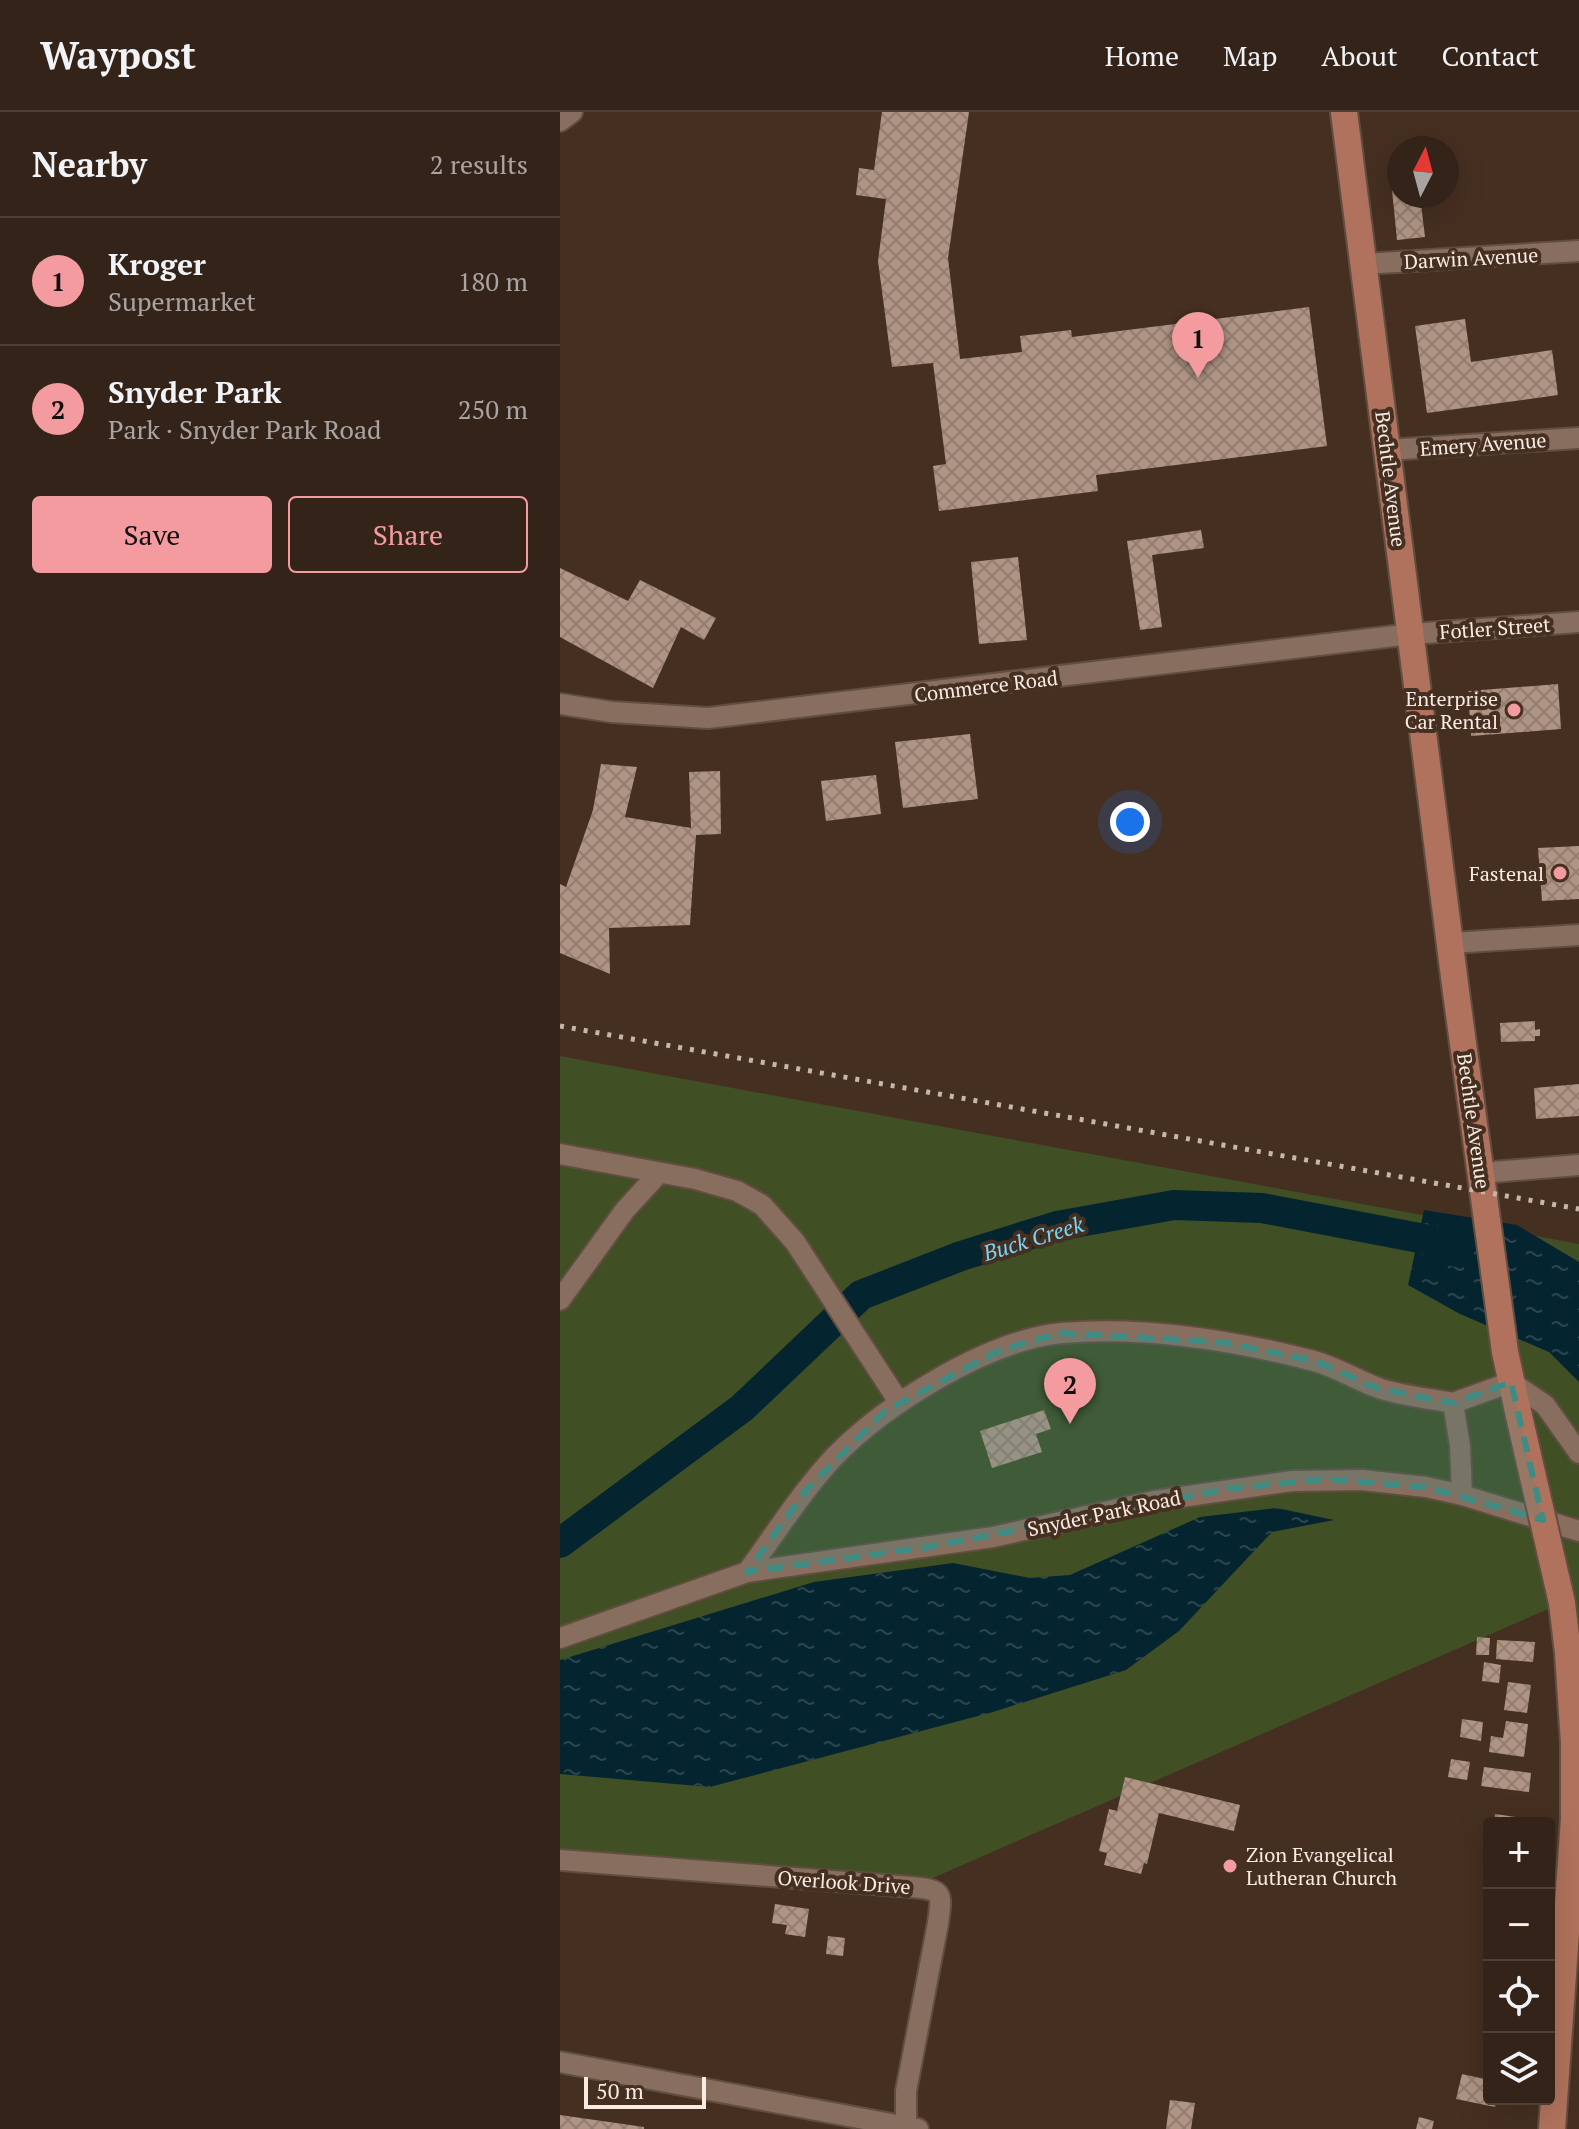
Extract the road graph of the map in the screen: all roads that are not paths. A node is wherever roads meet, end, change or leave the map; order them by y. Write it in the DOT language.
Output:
graph roads {
  1 [pos="572,112"];
  2 [pos="1344,112"];
  3 [pos="560,121"];
  4 [pos="1579,251"];
  5 [pos="1363,264"];
  6 [pos="1579,438"];
  7 [pos="1387,450"];
  8 [pos="1579,622"];
  9 [pos="1411,634"];
  10 [pos="560,704"];
  11 [pos="1579,935"];
  12 [pos="1451,943"];
  13 [pos="560,1154"];
  14 [pos="1579,1165"];
  15 [pos="659,1173"];
  16 [pos="1481,1173"];
  17 [pos="560,1300"];
  18 [pos="1511,1382"];
  19 [pos="899,1402"];
  20 [pos="1453,1403"];
  21 [pos="1579,1453"];
  22 [pos="1462,1495"];
  23 [pos="1579,1531"];
  24 [pos="747,1572"];
  25 [pos="560,1638"];
  26 [pos="1576,1820"];
  27 [pos="560,1860"];
  28 [pos="1570,1977"];
  29 [pos="560,2062"];
  30 [pos="912,2128"];
  31 [pos="1552,2129"];
  1 -- 3 [label="street"];
  2 -- 5 [label="main road, Bechtle Avenue"];
  4 -- 5 [label="street, Darwin Avenue"];
  5 -- 7 [label="main road, Bechtle Avenue"];
  6 -- 7 [label="street, Emery Avenue"];
  7 -- 9 [label="main road, Bechtle Avenue"];
  8 -- 9 [label="street, Fotler Street"];
  9 -- 10 [label="street, Commerce Road"];
  9 -- 12 [label="main road, Bechtle Avenue"];
  11 -- 12 [label="street"];
  12 -- 16 [label="main road, Bechtle Avenue"];
  13 -- 15 [label="street"];
  14 -- 16 [label="street"];
  15 -- 17 [label="street"];
  15 -- 19 [label="street"];
  16 -- 18 [label="main road, Bechtle Avenue"];
  18 -- 20 [label="street"];
  18 -- 21 [label="street"];
  18 -- 26 [label="main road, Bechtle Avenue, bridge"];
  19 -- 20 [label="street"];
  19 -- 24 [label="street"];
  20 -- 22 [label="street"];
  22 -- 23 [label="street, Snyder Park Road"];
  22 -- 24 [label="street, Snyder Park Road"];
  24 -- 25 [label="street, Snyder Park Road"];
  26 -- 28 [label="main road, Bechtle Avenue"];
  27 -- 30 [label="street, Overlook Drive"];
  28 -- 31 [label="main road, Bechtle Avenue"];
  29 -- 30 [label="street"];
}
